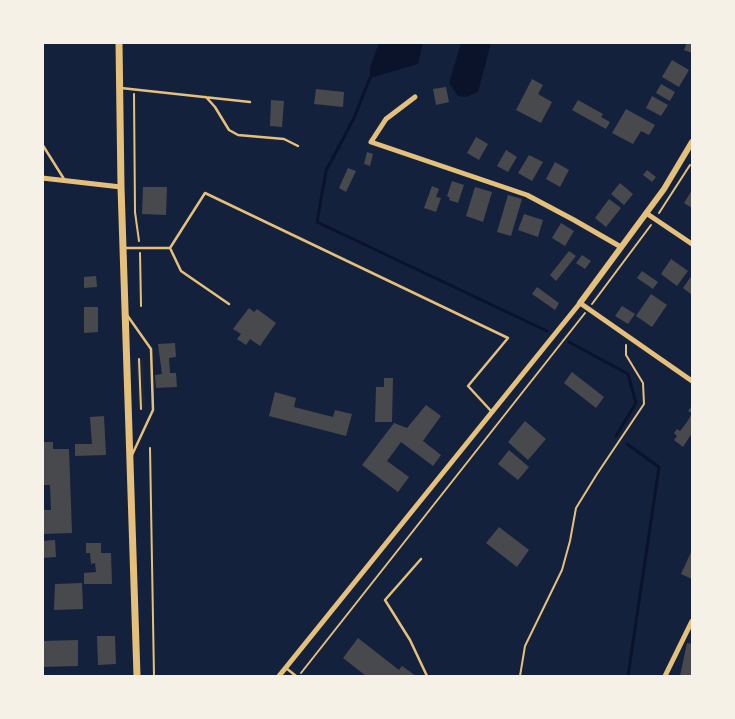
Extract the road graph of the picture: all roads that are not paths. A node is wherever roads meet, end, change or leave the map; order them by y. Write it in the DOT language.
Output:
graph roads {
  1 [pos="118,42"];
  2 [pos="120,88"];
  3 [pos="205,96"];
  4 [pos="415,97"];
  5 [pos="250,102"];
  6 [pos="692,142"];
  7 [pos="42,144"];
  8 [pos="298,146"];
  9 [pos="42,178"];
  10 [pos="65,181"];
  11 [pos="121,187"];
  12 [pos="646,213"];
  13 [pos="692,244"];
  14 [pos="123,248"];
  15 [pos="170,248"];
  16 [pos="621,248"];
  17 [pos="580,303"];
  18 [pos="229,304"];
  19 [pos="125,312"];
  20 [pos="692,381"];
  21 [pos="492,412"];
  22 [pos="130,459"];
  23 [pos="421,559"];
  24 [pos="692,621"];
  25 [pos="286,668"];
  26 [pos="137,676"];
  27 [pos="279,676"];
  28 [pos="297,676"];
  29 [pos="427,676"];
  30 [pos="665,676"];
  1 -- 2 [label="main road"];
  2 -- 3 [label="lane"];
  2 -- 11 [label="main road"];
  3 -- 5 [label="lane"];
  3 -- 8 [label="lane"];
  4 -- 16 [label="street"];
  6 -- 12 [label="street"];
  7 -- 10 [label="lane"];
  9 -- 10 [label="street"];
  10 -- 11 [label="street"];
  11 -- 14 [label="main road"];
  12 -- 13 [label="street"];
  12 -- 16 [label="street"];
  14 -- 15 [label="lane"];
  14 -- 19 [label="main road"];
  15 -- 18 [label="lane"];
  15 -- 21 [label="lane"];
  16 -- 17 [label="street"];
  17 -- 20 [label="street"];
  17 -- 21 [label="street"];
  19 -- 22 [label="main road"];
  19 -- 22 [label="lane"];
  21 -- 25 [label="street"];
  22 -- 26 [label="main road"];
  23 -- 29 [label="lane"];
  24 -- 30 [label="street"];
  25 -- 27 [label="street"];
  25 -- 28 [label="lane"];
}
